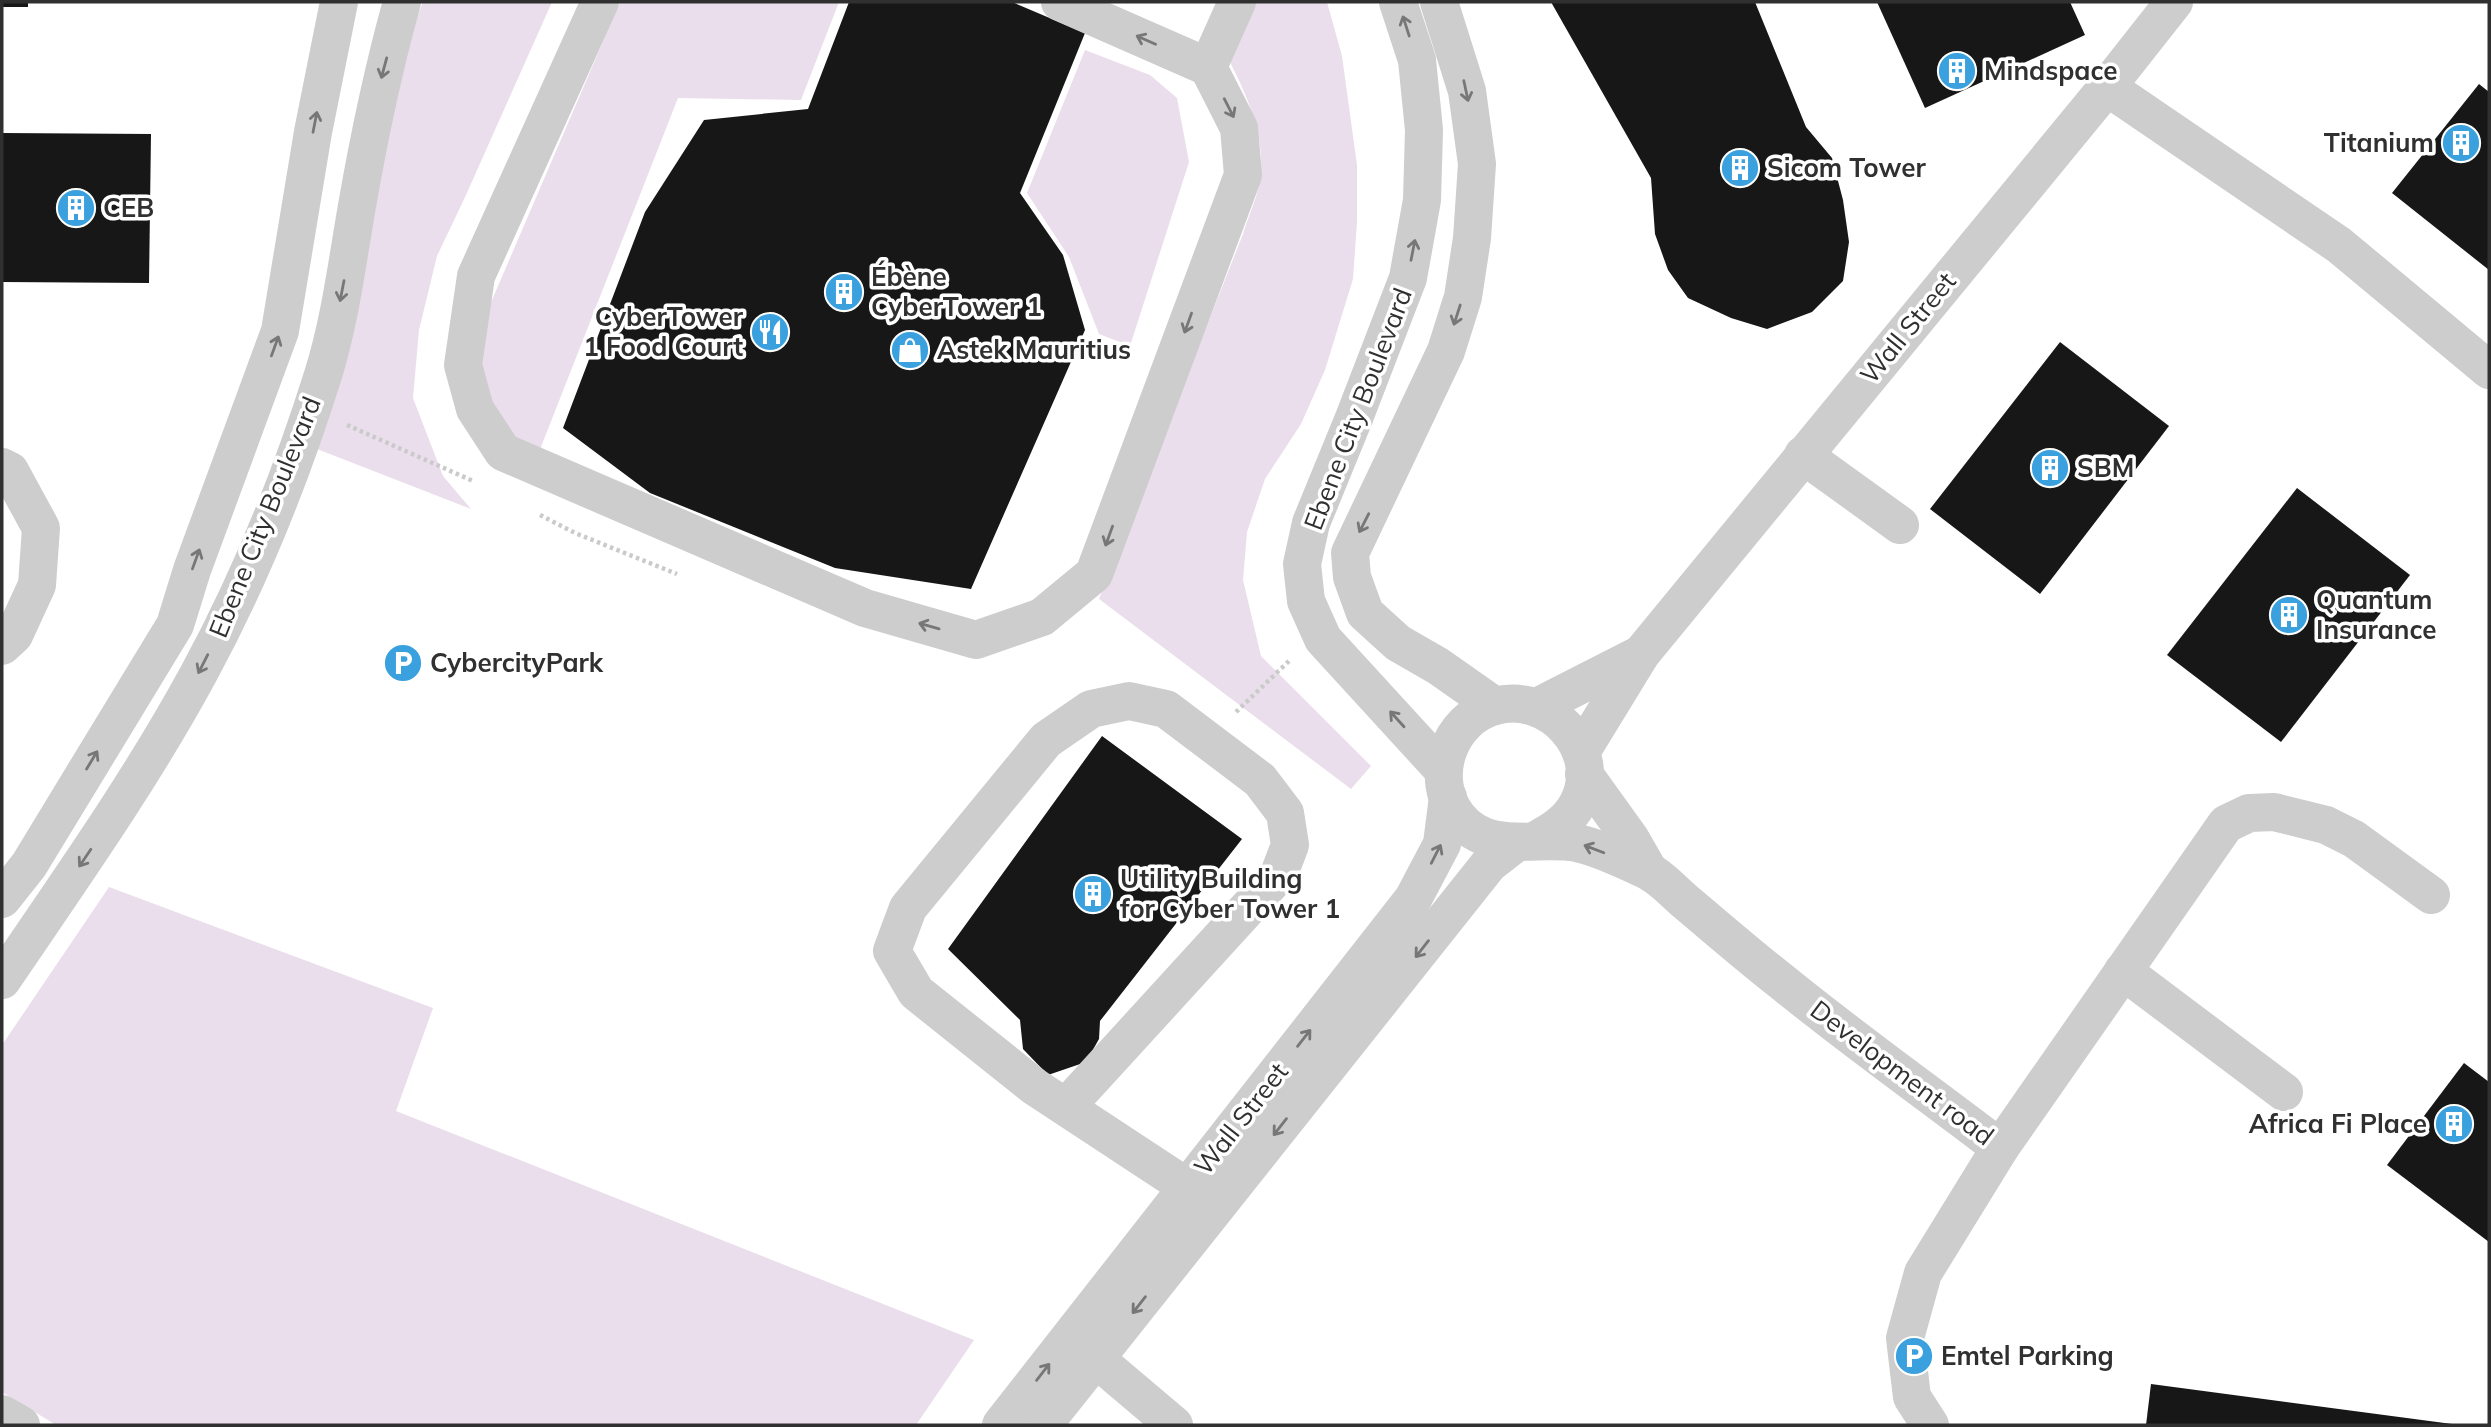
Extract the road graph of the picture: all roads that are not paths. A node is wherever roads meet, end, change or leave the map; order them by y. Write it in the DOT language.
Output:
graph roads {
  1 [pos="339,2"];
  2 [pos="402,2"];
  3 [pos="600,2"];
  4 [pos="1060,2"];
  5 [pos="1237,2"];
  6 [pos="1398,2"];
  7 [pos="1439,2"];
  8 [pos="2174,2"];
  9 [pos="1208,67"];
  10 [pos="2106,88"];
  11 [pos="2489,370"];
  12 [pos="1803,455"];
  13 [pos="2,467"];
  14 [pos="1900,525"];
  15 [pos="2,646"];
  16 [pos="1641,654"];
  17 [pos="1495,706"];
  18 [pos="1537,707"];
  19 [pos="1583,763"];
  20 [pos="1445,783"];
  21 [pos="1526,842"];
  22 [pos="1649,871"];
  23 [pos="2431,895"];
  24 [pos="2,900"];
  25 [pos="2123,971"];
  26 [pos="2,980"];
  27 [pos="2284,1092"];
  28 [pos="1066,1107"];
  29 [pos="2000,1148"];
  30 [pos="1187,1187"];
  31 [pos="1096,1359"];
  32 [pos="2,1415"];
  33 [pos="21,1425"];
  34 [pos="1000,1425"];
  35 [pos="1043,1425"];
  36 [pos="1174,1425"];
  37 [pos="1930,1425"];
  24 -- 1 [label="street, Ebene City Boulevard, one-way"];
  2 -- 26 [label="street, Ebene City Boulevard, one-way"];
  9 -- 3 [label="street, one-way"];
  9 -- 4 [label="street, one-way"];
  5 -- 9 [label="street"];
  20 -- 6 [label="street, Ebene City Boulevard, one-way"];
  7 -- 17 [label="street, Ebene City Boulevard, one-way"];
  8 -- 10 [label="street, Wall Street"];
  10 -- 11 [label="street"];
  10 -- 12 [label="street, Wall Street"];
  12 -- 14 [label="street"];
  12 -- 16 [label="street, Wall Street"];
  13 -- 15 [label="street"];
  16 -- 18 [label="street, Wall Street"];
  16 -- 19 [label="street, Wall Street"];
  17 -- 18 [label="street"];
  17 -- 20 [label="street"];
  18 -- 19 [label="street"];
  19 -- 21 [label="street"];
  19 -- 22 [label="street"];
  20 -- 21 [label="street"];
  30 -- 20 [label="street, Wall Street, one-way"];
  22 -- 21 [label="street, one-way"];
  21 -- 31 [label="street, one-way"];
  22 -- 29 [label="street, Development road"];
  23 -- 25 [label="street, Development road"];
  25 -- 27 [label="street"];
  25 -- 29 [label="street, Development road"];
  28 -- 28 [label="street"];
  28 -- 30 [label="street"];
  29 -- 37 [label="street"];
  34 -- 30 [label="street, Wall Street, one-way"];
  31 -- 35 [label="street"];
  31 -- 36 [label="street"];
  32 -- 33 [label="street"];
}
